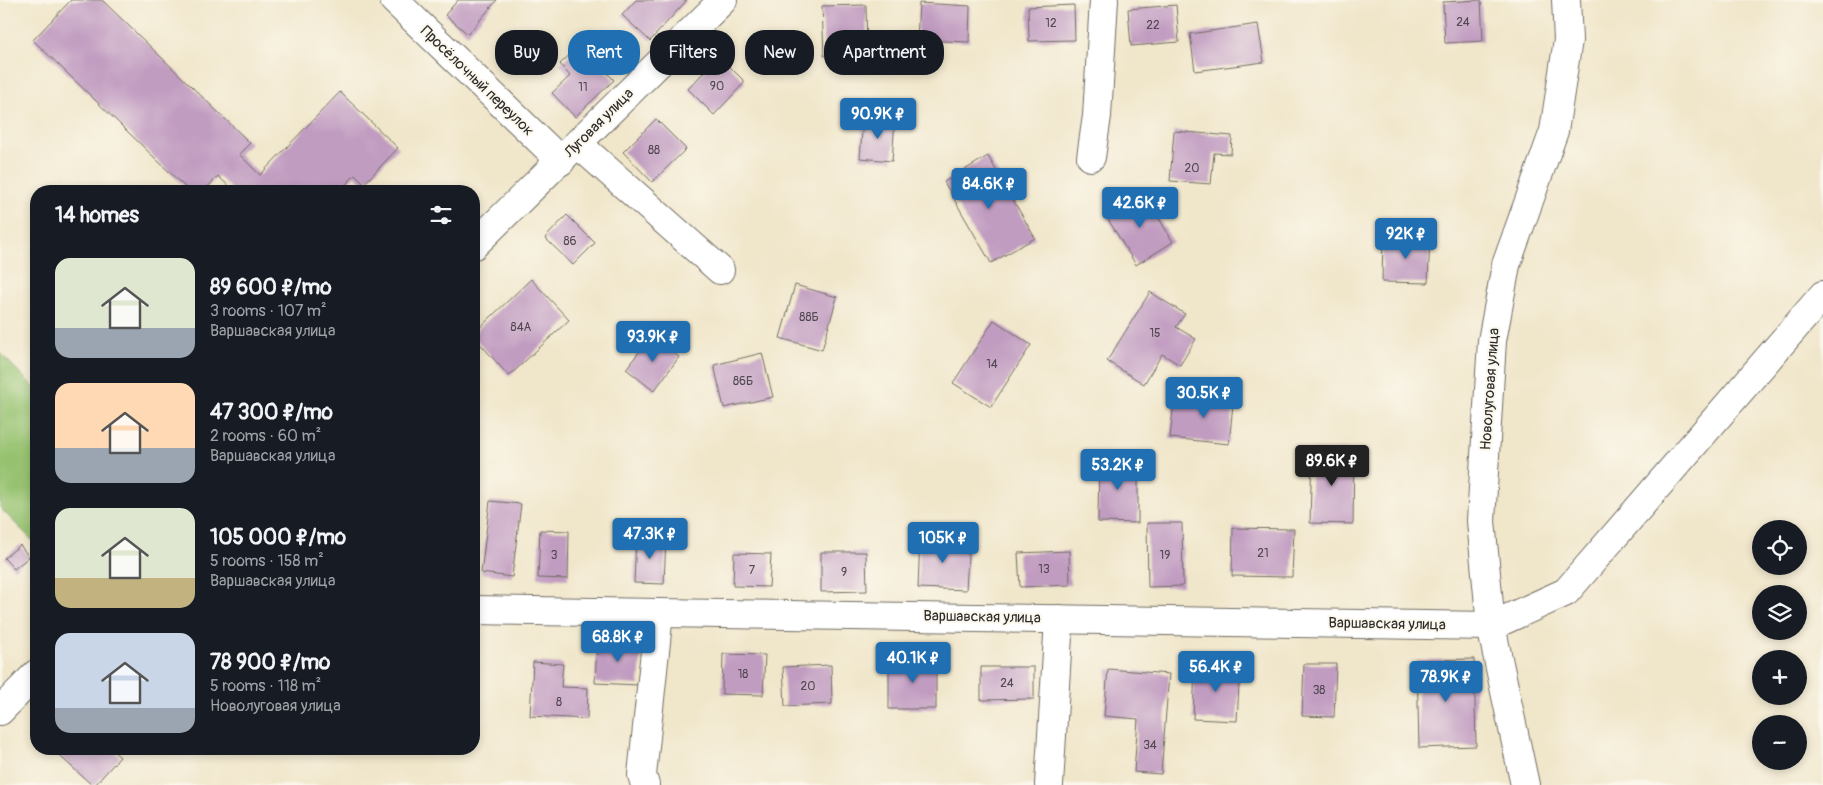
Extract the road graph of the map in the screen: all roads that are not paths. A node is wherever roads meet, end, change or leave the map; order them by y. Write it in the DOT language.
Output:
graph roads {
  1 [pos="394,0"];
  2 [pos="723,0"];
  3 [pos="1104,0"];
  4 [pos="1566,0"];
  5 [pos="570,152"];
  6 [pos="1091,157"];
  7 [pos="480,239"];
  8 [pos="720,270"];
  9 [pos="1823,295"];
  10 [pos="480,610"];
  11 [pos="659,613"];
  12 [pos="1059,619"];
  13 [pos="1491,626"];
  14 [pos="30,680"];
  15 [pos="0,711"];
  16 [pos="645,785"];
  17 [pos="1049,785"];
  18 [pos="1525,785"];
  1 -- 5 [label="street, Просёлочный переулок"];
  2 -- 5 [label="street, Луговая улица"];
  3 -- 6 [label="street"];
  4 -- 13 [label="street, Новолуговая улица"];
  5 -- 7 [label="street, Луговая улица"];
  5 -- 8 [label="street, Просёлочный переулок"];
  9 -- 13 [label="street"];
  10 -- 11 [label="street, Варшавская улица"];
  11 -- 12 [label="street, Варшавская улица"];
  11 -- 16 [label="street"];
  12 -- 13 [label="street, Варшавская улица"];
  12 -- 17 [label="street"];
  13 -- 18 [label="street, Новолуговая улица"];
  14 -- 15 [label="street"];
}
